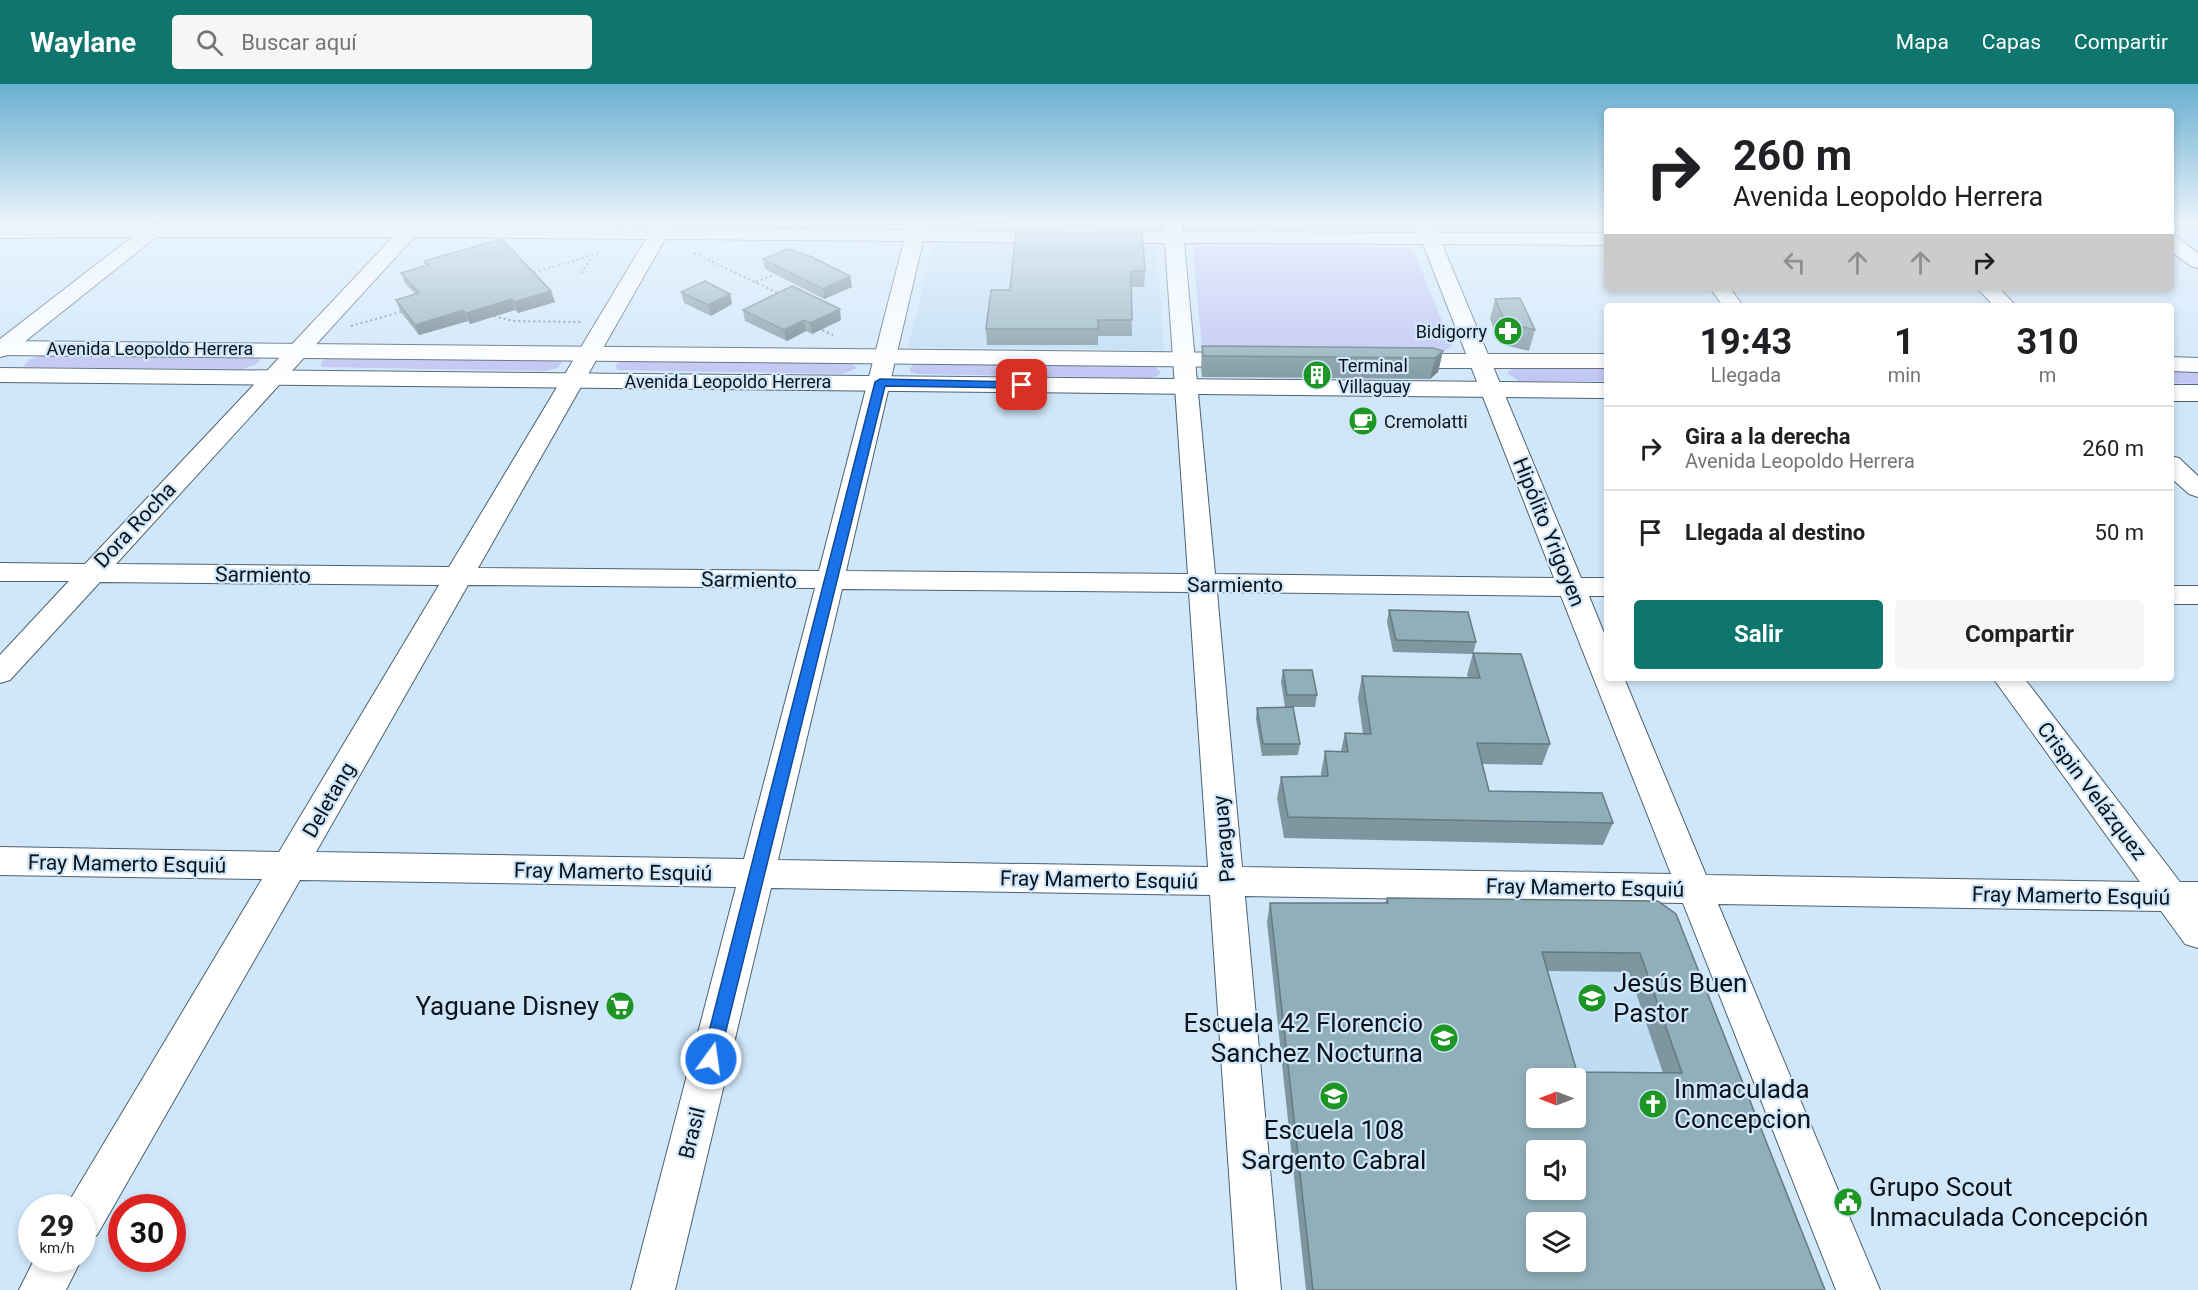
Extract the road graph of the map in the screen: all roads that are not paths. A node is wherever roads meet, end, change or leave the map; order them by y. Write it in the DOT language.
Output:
graph roads {
  1 [pos="93,277"];
  2 [pos="365,277"];
  3 [pos="635,277"];
  4 [pos="903,277"];
  5 [pos="1178,277"];
  6 [pos="1446,277"];
  7 [pos="1990,291"];
  8 [pos="2003,303"];
  9 [pos="304,344"];
  10 [pos="1,349"];
  11 [pos="591,352"];
  12 [pos="1269,360"];
  13 [pos="1375,360"];
  14 [pos="1481,361"];
  15 [pos="1604,361"];
  16 [pos="879,364"];
  17 [pos="2174,364"];
  18 [pos="2198,364"];
  19 [pos="1187,374"];
  20 [pos="0,375"];
  21 [pos="271,378"];
  22 [pos="575,380"];
  23 [pos="1604,391"];
  24 [pos="1492,392"];
  25 [pos="2174,393"];
  26 [pos="2198,393"];
  27 [pos="2174,467"];
  28 [pos="2198,489"];
  29 [pos="0,572"];
  30 [pos="92,573"];
  31 [pos="459,577"];
  32 [pos="830,581"];
  33 [pos="1203,585"];
  34 [pos="1572,587"];
  35 [pos="1604,587"];
  36 [pos="2174,594"];
  37 [pos="2198,595"];
  38 [pos="1604,667"];
  39 [pos="0,673"];
  40 [pos="1610,681"];
  41 [pos="2010,681"];
  42 [pos="0,861"];
  43 [pos="289,867"];
  44 [pos="757,874"];
  45 [pos="1227,882"];
  46 [pos="1695,890"];
  47 [pos="2185,897"];
  48 [pos="2198,933"];
  49 [pos="96,1196"];
  50 [pos="52,1272"];
  51 [pos="41,1290"];
  52 [pos="653,1290"];
  53 [pos="1259,1290"];
  54 [pos="1858,1290"];
  1 -- 10 [label="street"];
  2 -- 9 [label="street"];
  3 -- 11 [label="street"];
  4 -- 16 [label="street, Brasil"];
  5 -- 19 [label="street, Paraguay"];
  6 -- 14 [label="street, Hipólito Yrigoyen"];
  7 -- 8 [label="street"];
  9 -- 10 [label="street, Avenida Leopoldo Herrera"];
  9 -- 11 [label="street, Avenida Leopoldo Herrera"];
  9 -- 21 [label="street, Avenida Leopoldo Herrera"];
  11 -- 16 [label="street, Avenida Leopoldo Herrera"];
  11 -- 22 [label="street"];
  12 -- 19 [label="street, Avenida Leopoldo Herrera"];
  13 -- 14 [label="street"];
  14 -- 15 [label="street"];
  14 -- 24 [label="street, Hipólito Yrigoyen"];
  16 -- 19 [label="street, Avenida Leopoldo Herrera"];
  16 -- 22 [label="street, Avenida Leopoldo Herrera"];
  16 -- 32 [label="street, Brasil"];
  17 -- 18 [label="street"];
  19 -- 24 [label="street, Avenida Leopoldo Herrera"];
  19 -- 33 [label="street, Paraguay"];
  20 -- 21 [label="street, Avenida Leopoldo Herrera"];
  21 -- 22 [label="street, Avenida Leopoldo Herrera"];
  21 -- 30 [label="street, Dora Rocha"];
  22 -- 31 [label="street, Deletang"];
  23 -- 24 [label="street, Avenida Leopoldo Herrera"];
  24 -- 34 [label="street, Hipólito Yrigoyen"];
  25 -- 26 [label="street"];
  27 -- 28 [label="street"];
  29 -- 30 [label="street, Sarmiento"];
  30 -- 31 [label="street, Sarmiento"];
  30 -- 39 [label="street, Dora Rocha"];
  31 -- 32 [label="street, Sarmiento"];
  31 -- 43 [label="street, Deletang"];
  32 -- 33 [label="street, Sarmiento"];
  32 -- 44 [label="street, Brasil"];
  33 -- 34 [label="street, Sarmiento"];
  33 -- 45 [label="street, Paraguay"];
  34 -- 35 [label="street, Sarmiento"];
  34 -- 38 [label="street, Hipólito Yrigoyen"];
  36 -- 37 [label="street"];
  40 -- 46 [label="street"];
  41 -- 47 [label="street, Crispin Velázquez"];
  42 -- 43 [label="street, Fray Mamerto Esquiú"];
  43 -- 44 [label="street, Fray Mamerto Esquiú"];
  43 -- 49 [label="street, Deletang"];
  44 -- 45 [label="street, Fray Mamerto Esquiú"];
  44 -- 52 [label="street, Brasil"];
  45 -- 46 [label="street, Fray Mamerto Esquiú"];
  45 -- 53 [label="street, Paraguay"];
  46 -- 47 [label="street, Fray Mamerto Esquiú"];
  46 -- 54 [label="street"];
  47 -- 48 [label="street, Crispin Velázquez"];
  50 -- 51 [label="street"];
}
